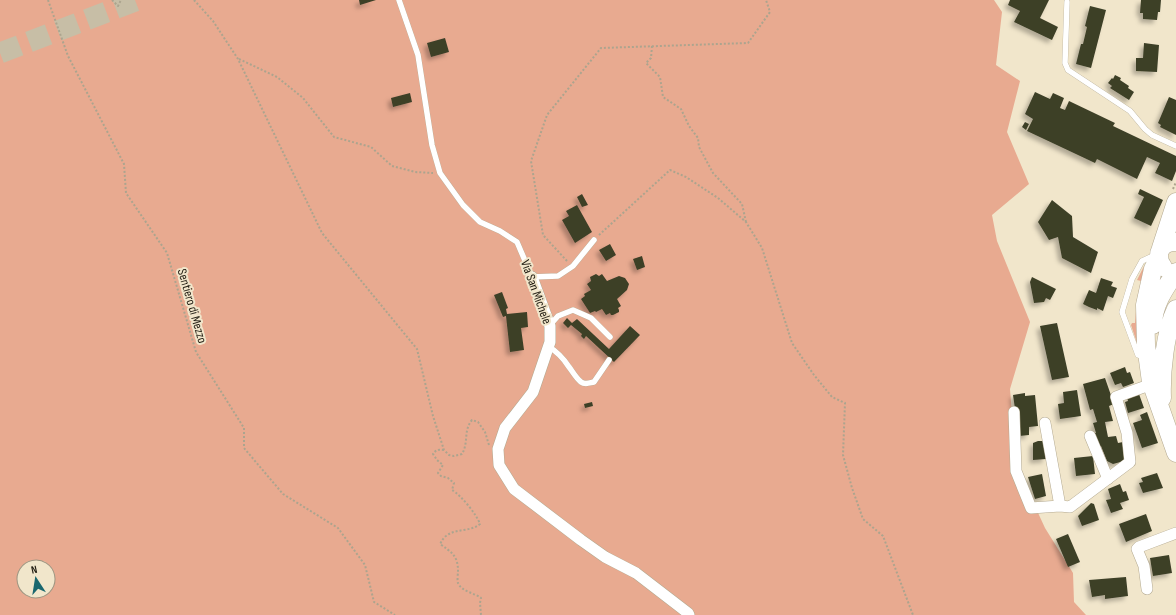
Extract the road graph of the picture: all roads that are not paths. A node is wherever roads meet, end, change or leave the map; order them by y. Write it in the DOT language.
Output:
graph roads {
  1 [pos="399,0"];
  2 [pos="1067,2"];
  3 [pos="1176,146"];
  4 [pos="1175,206"];
  5 [pos="1176,235"];
  6 [pos="594,240"];
  7 [pos="1164,250"];
  8 [pos="1176,272"];
  9 [pos="532,277"];
  10 [pos="1176,309"];
  11 [pos="550,326"];
  12 [pos="610,337"];
  13 [pos="548,346"];
  14 [pos="609,360"];
  15 [pos="1152,384"];
  16 [pos="1014,412"];
  17 [pos="1163,417"];
  18 [pos="1045,423"];
  19 [pos="1090,436"];
  20 [pos="1176,453"];
  21 [pos="1108,479"];
  22 [pos="1060,506"];
  23 [pos="1176,533"];
  24 [pos="1147,589"];
  25 [pos="689,615"];
  1 -- 9 [label="lane, Via San Michele"];
  2 -- 3 [label="lane"];
  4 -- 5 [label="main road"];
  4 -- 7 [label="main road"];
  6 -- 9 [label="lane"];
  7 -- 8 [label="main road"];
  7 -- 15 [label="main road"];
  8 -- 17 [label="main road"];
  9 -- 11 [label="street, Via San Michele"];
  10 -- 17 [label="main road"];
  11 -- 12 [label="lane"];
  11 -- 13 [label="street, Via San Michele"];
  13 -- 14 [label="lane"];
  13 -- 25 [label="street, Via San Michele"];
  15 -- 17 [label="main road"];
  15 -- 21 [label="street"];
  16 -- 22 [label="street"];
  17 -- 20 [label="main road"];
  18 -- 22 [label="street"];
  19 -- 21 [label="street"];
  21 -- 22 [label="street"];
  23 -- 24 [label="street"];
}
